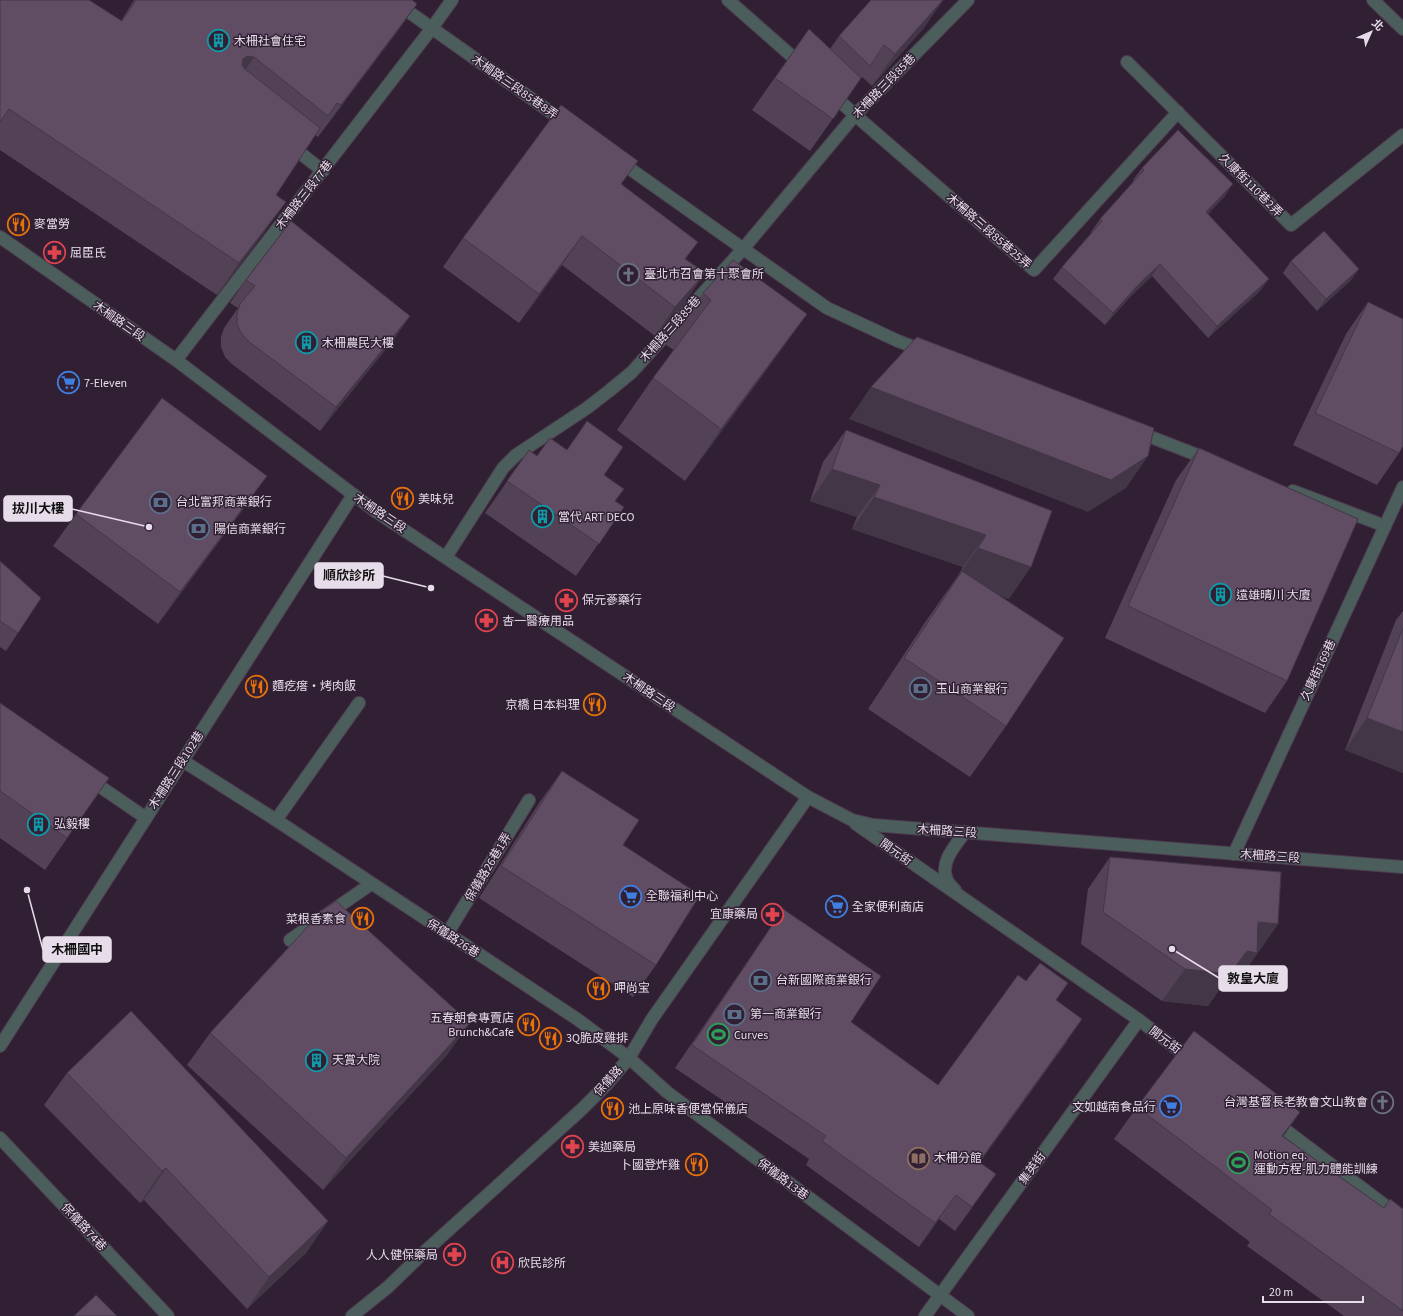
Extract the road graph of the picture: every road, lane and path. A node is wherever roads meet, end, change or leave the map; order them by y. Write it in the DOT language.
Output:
graph roads {
  1 [pos="392,0"];
  2 [pos="452,0"];
  3 [pos="728,0"];
  4 [pos="968,0"];
  5 [pos="1373,0"];
  6 [pos="432,28"];
  7 [pos="1403,30"];
  8 [pos="1127,62"];
  9 [pos="811,74"];
  10 [pos="822,84"];
  11 [pos="1178,112"];
  12 [pos="855,115"];
  13 [pos="575,129"];
  14 [pos="1403,134"];
  15 [pos="281,138"];
  16 [pos="607,152"];
  17 [pos="323,171"];
  18 [pos="0,237"];
  19 [pos="743,249"];
  20 [pos="935,355"];
  21 [pos="176,360"];
  22 [pos="1127,428"];
  23 [pos="1224,465"];
  24 [pos="1283,487"];
  25 [pos="1403,487"];
  26 [pos="353,495"];
  27 [pos="1385,526"];
  28 [pos="446,557"];
  29 [pos="359,703"];
  30 [pos="183,761"];
  31 [pos="82,775"];
  32 [pos="808,797"];
  33 [pos="529,800"];
  34 [pos="146,818"];
  35 [pos="276,820"];
  36 [pos="852,820"];
  37 [pos="966,832"];
  38 [pos="1234,854"];
  39 [pos="1403,867"];
  40 [pos="371,884"];
  41 [pos="961,897"];
  42 [pos="447,934"];
  43 [pos="290,940"];
  44 [pos="1138,1020"];
  45 [pos="0,1046"];
  46 [pos="629,1058"];
  47 [pos="1201,1067"];
  48 [pos="1264,1114"];
  49 [pos="0,1138"];
  50 [pos="1403,1219"];
  51 [pos="940,1296"];
  52 [pos="168,1316"];
  53 [pos="352,1316"];
  54 [pos="925,1316"];
  55 [pos="968,1316"];
  1 -- 6 [label="street, 木柵路三段85巷8弄"];
  2 -- 6 [label="street"];
  3 -- 9 [label="street"];
  4 -- 12 [label="street, 木柵路三段85巷"];
  5 -- 7 [label="street"];
  6 -- 13 [label="street, 木柵路三段85巷8弄"];
  6 -- 17 [label="street, 木柵路三段77巷"];
  8 -- 11 [label="street, 久康街110巷2弄"];
  10 -- 12 [label="street"];
  11 -- 12 [label="street, 木柵路三段85巷25弄"];
  11 -- 14 [label="street, 久康街110巷2弄"];
  12 -- 19 [label="street, 木柵路三段85巷"];
  15 -- 17 [label="street"];
  16 -- 19 [label="street"];
  17 -- 21 [label="street, 木柵路三段77巷"];
  18 -- 21 [label="street, 木柵路三段"];
  19 -- 20 [label="street"];
  19 -- 28 [label="street, 木柵路三段85巷"];
  21 -- 26 [label="street, 木柵路三段"];
  22 -- 23 [label="street"];
  24 -- 27 [label="street"];
  25 -- 27 [label="street, 久康街169巷"];
  26 -- 28 [label="street, 木柵路三段"];
  26 -- 30 [label="street, 木柵路三段102巷"];
  27 -- 38 [label="street, 久康街169巷"];
  28 -- 32 [label="street, 木柵路三段"];
  29 -- 35 [label="street"];
  30 -- 34 [label="street, 木柵路三段102巷"];
  30 -- 35 [label="street, 保儀路26巷"];
  31 -- 34 [label="street"];
  32 -- 36 [label="street, 木柵路三段"];
  32 -- 46 [label="street, 保儀路"];
  33 -- 42 [label="street, 保儀路26巷1弄"];
  34 -- 45 [label="street, 木柵路三段102巷"];
  35 -- 40 [label="street, 保儀路26巷"];
  36 -- 37 [label="street, 木柵路三段"];
  36 -- 41 [label="street, 開元街"];
  37 -- 38 [label="street, 木柵路三段"];
  37 -- 41 [label="street, 開元街"];
  38 -- 39 [label="street, 木柵路三段"];
  40 -- 42 [label="street, 保儀路26巷"];
  40 -- 43 [label="street"];
  41 -- 44 [label="street, 開元街"];
  42 -- 46 [label="street, 保儀路26巷"];
  44 -- 47 [label="street, 開元街"];
  44 -- 51 [label="street, 集英街"];
  46 -- 51 [label="street, 保儀路13巷"];
  46 -- 53 [label="street, 保儀路"];
  48 -- 50 [label="street"];
  49 -- 52 [label="street, 保儀路74巷"];
  51 -- 54 [label="street, 集英街"];
  51 -- 55 [label="street, 保儀路13巷"];
}
